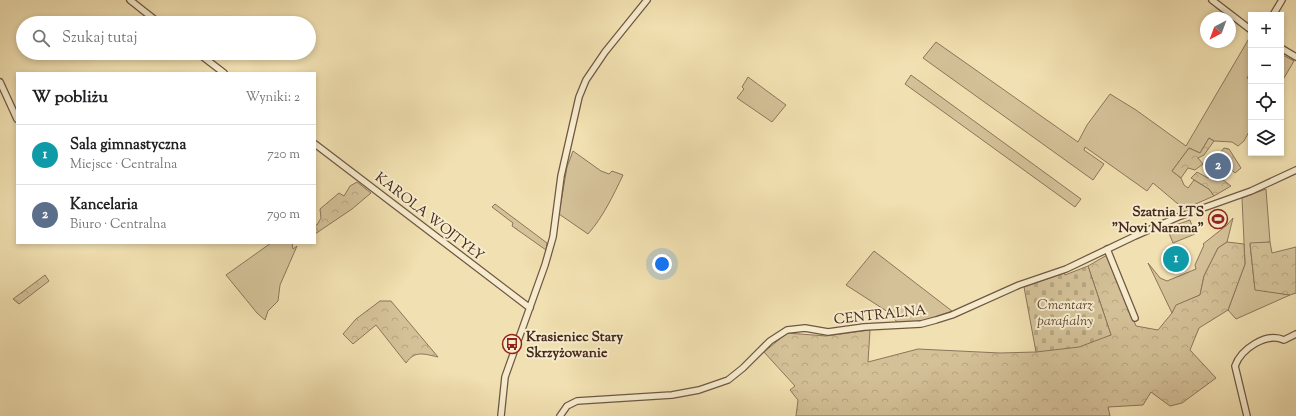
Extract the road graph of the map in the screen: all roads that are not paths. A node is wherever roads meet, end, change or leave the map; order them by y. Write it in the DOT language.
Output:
graph roads {
  1 [pos="130,0"];
  2 [pos="647,0"];
  3 [pos="1212,0"];
  4 [pos="1282,0"];
  5 [pos="1275,12"];
  6 [pos="150,16"];
  7 [pos="1248,28"];
  8 [pos="1284,50"];
  9 [pos="1296,57"];
  10 [pos="207,60"];
  11 [pos="223,72"];
  12 [pos="0,82"];
  13 [pos="16,117"];
  14 [pos="316,145"];
  15 [pos="1296,170"];
  16 [pos="1107,250"];
  17 [pos="530,308"];
  18 [pos="1135,318"];
  19 [pos="1296,334"];
  20 [pos="500,416"];
  21 [pos="560,416"];
  22 [pos="1247,416"];
  1 -- 6 [label="street"];
  2 -- 17 [label="street"];
  3 -- 7 [label="street"];
  4 -- 5 [label="street"];
  8 -- 9 [label="street"];
  10 -- 11 [label="street"];
  12 -- 13 [label="street"];
  14 -- 17 [label="street, KAROLA WOJTYŁY"];
  15 -- 16 [label="street, CENTRALNA"];
  16 -- 18 [label="street"];
  16 -- 21 [label="street, CENTRALNA"];
  17 -- 20 [label="street"];
  19 -- 22 [label="street"];
}
